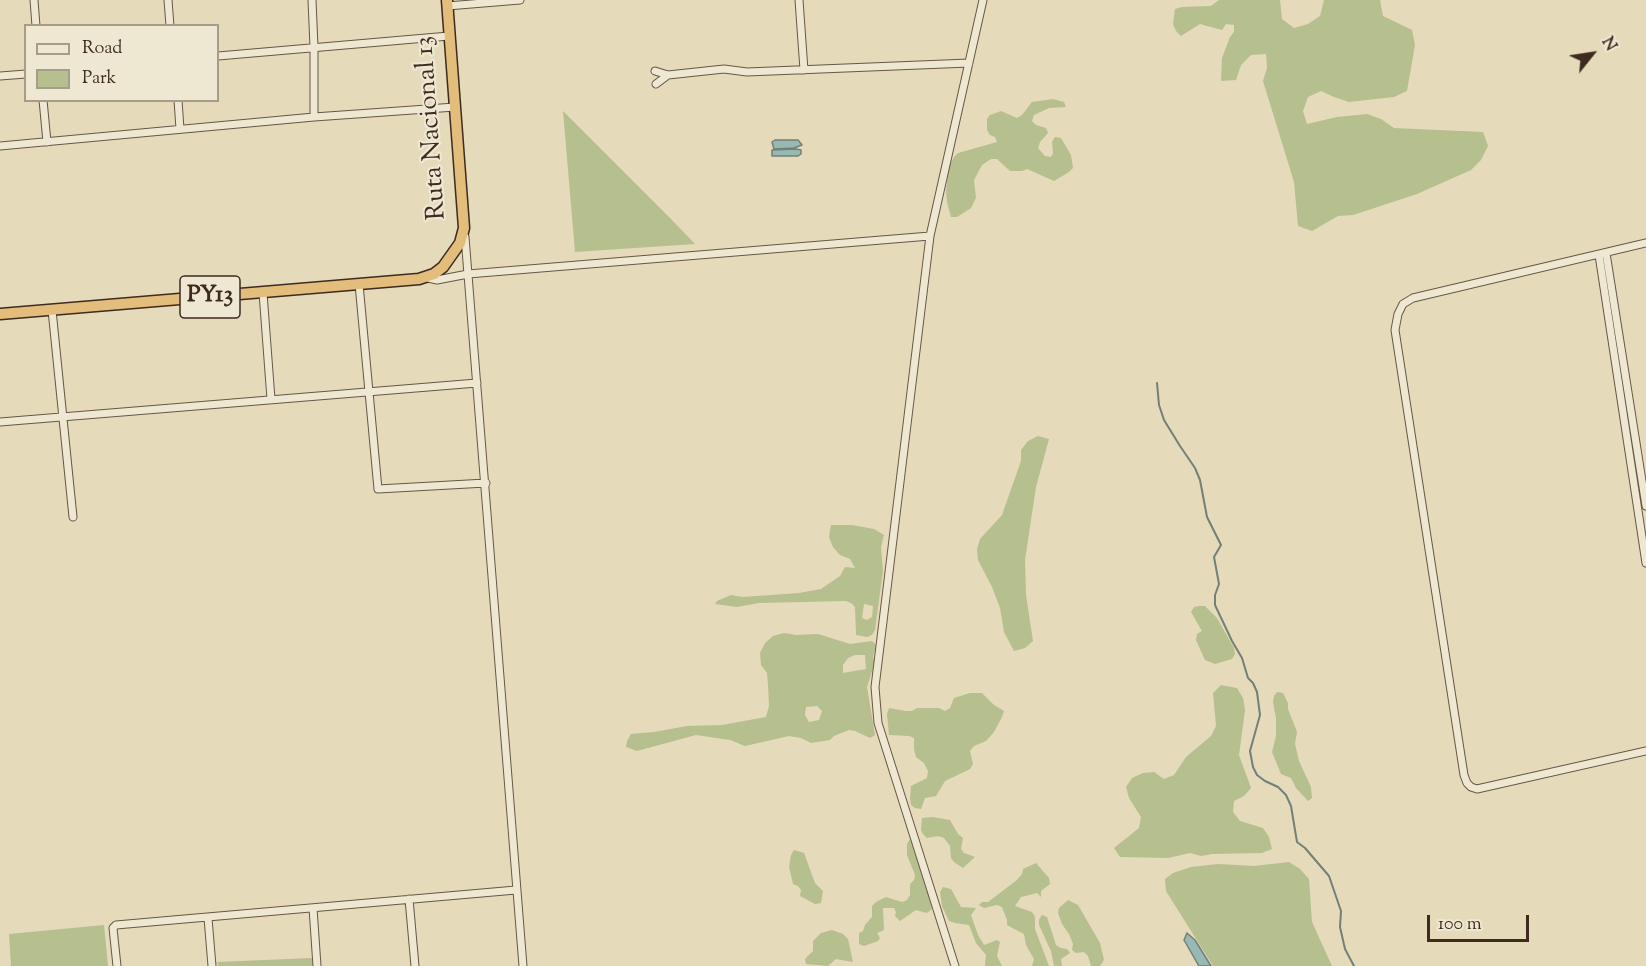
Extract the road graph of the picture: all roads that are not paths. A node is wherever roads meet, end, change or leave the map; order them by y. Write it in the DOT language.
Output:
graph roads {
  1 [pos="34,0"];
  2 [pos="168,0"];
  3 [pos="312,0"];
  4 [pos="520,0"];
  5 [pos="799,0"];
  6 [pos="983,0"];
  7 [pos="447,3"];
  8 [pos="36,24"];
  9 [pos="170,24"];
  10 [pos="449,36"];
  11 [pos="314,47"];
  12 [pos="219,56"];
  13 [pos="969,63"];
  14 [pos="804,70"];
  15 [pos="655,71"];
  16 [pos="24,74"];
  17 [pos="668,75"];
  18 [pos="0,76"];
  19 [pos="656,84"];
  20 [pos="43,102"];
  21 [pos="178,102"];
  22 [pos="455,107"];
  23 [pos="314,117"];
  24 [pos="180,129"];
  25 [pos="47,142"];
  26 [pos="0,146"];
  27 [pos="464,228"];
  28 [pos="930,236"];
  29 [pos="1646,243"];
  30 [pos="1603,254"];
  31 [pos="468,274"];
  32 [pos="426,277"];
  33 [pos="359,284"];
  34 [pos="263,293"];
  35 [pos="52,310"];
  36 [pos="0,314"];
  37 [pos="477,382"];
  38 [pos="370,392"];
  39 [pos="272,399"];
  40 [pos="63,415"];
  41 [pos="0,422"];
  42 [pos="486,483"];
  43 [pos="1646,506"];
  44 [pos="73,517"];
  45 [pos="1646,563"];
  46 [pos="1646,751"];
  47 [pos="516,890"];
  48 [pos="409,899"];
  49 [pos="313,908"];
  50 [pos="208,918"];
  51 [pos="117,966"];
  52 [pos="212,966"];
  53 [pos="317,966"];
  54 [pos="415,966"];
  55 [pos="523,966"];
  56 [pos="955,966"];
  1 -- 8 [label="street"];
  2 -- 9 [label="street"];
  3 -- 11 [label="street"];
  4 -- 7 [label="street"];
  5 -- 14 [label="street"];
  6 -- 13 [label="street"];
  7 -- 10 [label="highway, Ruta Nacional 13"];
  10 -- 11 [label="street"];
  10 -- 22 [label="highway, Ruta Nacional 13"];
  11 -- 12 [label="street"];
  11 -- 23 [label="street"];
  13 -- 14 [label="street"];
  13 -- 28 [label="street"];
  14 -- 17 [label="street"];
  15 -- 17 [label="street"];
  16 -- 18 [label="street"];
  17 -- 19 [label="street"];
  20 -- 25 [label="street"];
  21 -- 24 [label="street"];
  22 -- 23 [label="street"];
  22 -- 27 [label="highway, Ruta Nacional 13"];
  23 -- 24 [label="street"];
  24 -- 25 [label="street"];
  25 -- 26 [label="street"];
  27 -- 31 [label="street"];
  27 -- 32 [label="highway, Ruta Nacional 13"];
  28 -- 31 [label="street"];
  28 -- 56 [label="street"];
  29 -- 30 [label="street"];
  30 -- 43 [label="street"];
  30 -- 45 [label="street"];
  30 -- 46 [label="street"];
  31 -- 32 [label="street"];
  31 -- 37 [label="street"];
  32 -- 33 [label="highway, PY13"];
  33 -- 34 [label="highway, PY13"];
  33 -- 38 [label="street"];
  34 -- 35 [label="highway, PY13"];
  34 -- 39 [label="street"];
  35 -- 36 [label="highway, PY13"];
  35 -- 40 [label="street"];
  37 -- 38 [label="street"];
  37 -- 42 [label="street"];
  38 -- 39 [label="street"];
  38 -- 42 [label="street"];
  39 -- 40 [label="street"];
  40 -- 41 [label="street"];
  40 -- 44 [label="street"];
  42 -- 47 [label="street"];
  47 -- 48 [label="street"];
  47 -- 55 [label="street"];
  48 -- 49 [label="street"];
  48 -- 54 [label="street"];
  49 -- 50 [label="street"];
  49 -- 53 [label="street"];
  50 -- 51 [label="street"];
  50 -- 52 [label="street"];
}
